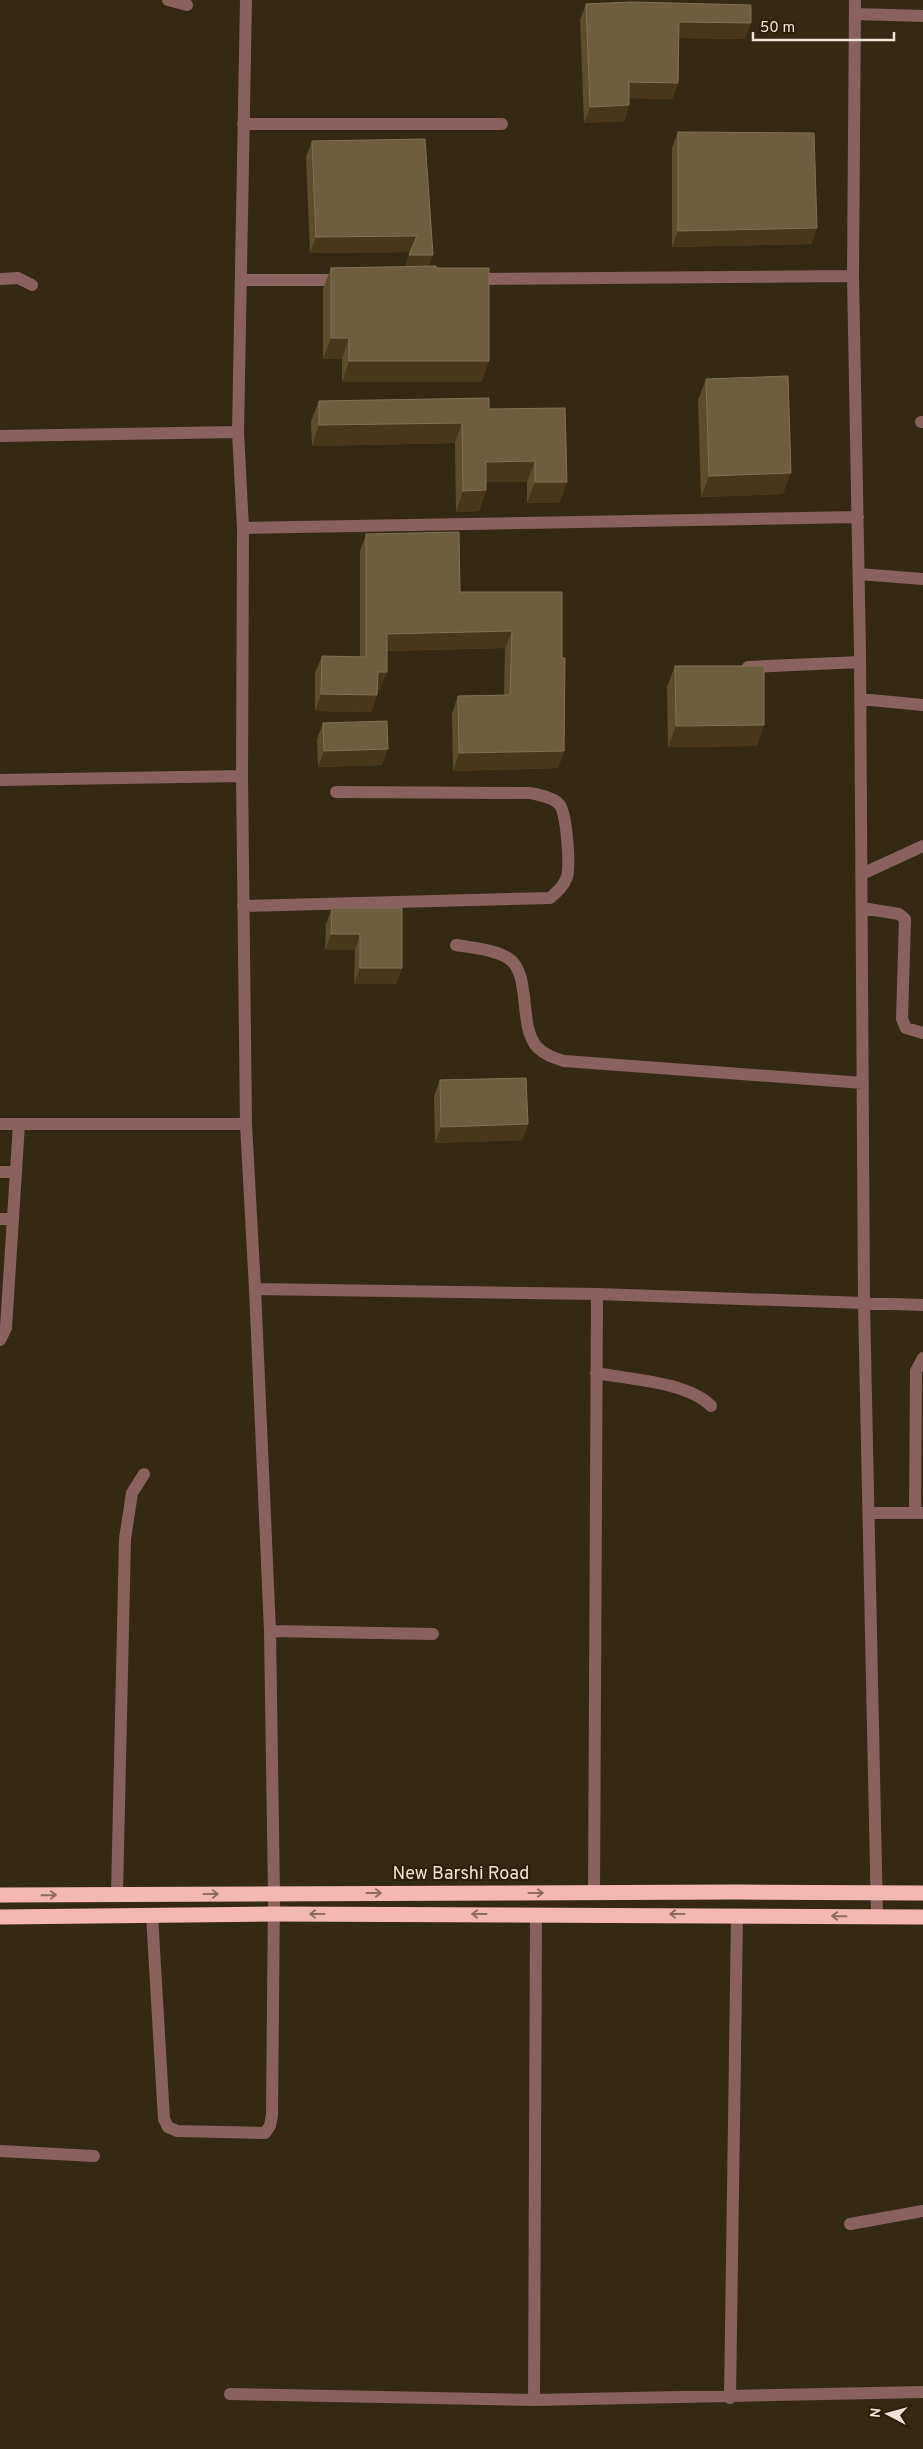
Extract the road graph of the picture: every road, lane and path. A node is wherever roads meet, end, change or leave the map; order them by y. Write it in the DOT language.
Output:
graph roads {
  1 [pos="168,0"];
  2 [pos="246,0"];
  3 [pos="855,0"];
  4 [pos="187,5"];
  5 [pos="855,14"];
  6 [pos="923,16"];
  7 [pos="243,124"];
  8 [pos="502,124"];
  9 [pos="853,276"];
  10 [pos="0,279"];
  11 [pos="359,279"];
  12 [pos="458,279"];
  13 [pos="241,280"];
  14 [pos="32,285"];
  15 [pos="238,432"];
  16 [pos="0,436"];
  17 [pos="858,517"];
  18 [pos="243,528"];
  19 [pos="859,574"];
  20 [pos="923,580"];
  21 [pos="860,662"];
  22 [pos="736,668"];
  23 [pos="860,699"];
  24 [pos="923,705"];
  25 [pos="242,776"];
  26 [pos="0,780"];
  27 [pos="336,792"];
  28 [pos="923,846"];
  29 [pos="862,874"];
  30 [pos="243,906"];
  31 [pos="862,908"];
  32 [pos="456,945"];
  33 [pos="923,1033"];
  34 [pos="863,1083"];
  35 [pos="0,1124"];
  36 [pos="20,1124"];
  37 [pos="246,1124"];
  38 [pos="0,1172"];
  39 [pos="16,1172"];
  40 [pos="0,1218"];
  41 [pos="13,1218"];
  42 [pos="255,1289"];
  43 [pos="597,1294"];
  44 [pos="864,1303"];
  45 [pos="923,1305"];
  46 [pos="0,1340"];
  47 [pos="923,1358"];
  48 [pos="596,1373"];
  49 [pos="711,1406"];
  50 [pos="144,1474"];
  51 [pos="870,1513"];
  52 [pos="919,1513"];
  53 [pos="270,1631"];
  54 [pos="433,1634"];
  55 [pos="594,1893"];
  56 [pos="117,1894"];
  57 [pos="274,1894"];
  58 [pos="876,1894"];
  59 [pos="923,1894"];
  60 [pos="0,1895"];
  61 [pos="273,1914"];
  62 [pos="536,1914"];
  63 [pos="738,1914"];
  64 [pos="152,1916"];
  65 [pos="877,1916"];
  66 [pos="0,1917"];
  67 [pos="923,1917"];
  68 [pos="0,2151"];
  69 [pos="94,2156"];
  70 [pos="923,2211"];
  71 [pos="850,2224"];
  72 [pos="923,2392"];
  73 [pos="230,2394"];
  74 [pos="730,2398"];
  75 [pos="534,2400"];
  1 -- 4 [label="street"];
  2 -- 7 [label="street"];
  3 -- 5 [label="street"];
  5 -- 6 [label="street"];
  5 -- 9 [label="street"];
  7 -- 8 [label="street"];
  7 -- 13 [label="street"];
  9 -- 12 [label="street"];
  9 -- 17 [label="street"];
  10 -- 14 [label="street"];
  11 -- 13 [label="street"];
  13 -- 15 [label="street"];
  15 -- 16 [label="street"];
  15 -- 18 [label="street"];
  17 -- 18 [label="street"];
  17 -- 19 [label="street"];
  18 -- 25 [label="street"];
  19 -- 20 [label="street"];
  19 -- 21 [label="street"];
  21 -- 22 [label="street"];
  21 -- 23 [label="street"];
  23 -- 24 [label="street"];
  23 -- 29 [label="street"];
  25 -- 26 [label="street"];
  25 -- 30 [label="street"];
  27 -- 30 [label="street"];
  28 -- 29 [label="street"];
  29 -- 31 [label="street"];
  30 -- 37 [label="street"];
  31 -- 33 [label="street"];
  31 -- 34 [label="street"];
  32 -- 34 [label="street"];
  34 -- 44 [label="street"];
  35 -- 36 [label="street"];
  36 -- 37 [label="street"];
  36 -- 39 [label="street"];
  37 -- 42 [label="street"];
  38 -- 39 [label="street"];
  39 -- 41 [label="street"];
  40 -- 41 [label="street"];
  41 -- 46 [label="street"];
  42 -- 43 [label="street"];
  42 -- 53 [label="street"];
  43 -- 44 [label="street"];
  43 -- 48 [label="street"];
  44 -- 45 [label="street"];
  44 -- 51 [label="street"];
  47 -- 52 [label="street"];
  48 -- 49 [label="street"];
  48 -- 55 [label="street"];
  50 -- 56 [label="street"];
  51 -- 52 [label="street"];
  51 -- 58 [label="street"];
  53 -- 54 [label="street"];
  53 -- 57 [label="street"];
  57 -- 55 [label="highway, New Barshi Road, one-way"];
  55 -- 58 [label="highway, New Barshi Road"];
  56 -- 57 [label="highway, New Barshi Road, one-way"];
  60 -- 56 [label="highway, New Barshi Road, one-way"];
  57 -- 61 [label="street"];
  58 -- 59 [label="highway, New Barshi Road"];
  58 -- 65 [label="street"];
  62 -- 61 [label="highway, one-way"];
  61 -- 64 [label="highway"];
  61 -- 64 [label="street"];
  63 -- 62 [label="highway, one-way"];
  62 -- 75 [label="street"];
  65 -- 63 [label="highway, one-way"];
  63 -- 74 [label="street"];
  64 -- 66 [label="highway"];
  65 -- 67 [label="highway"];
  68 -- 69 [label="street"];
  70 -- 71 [label="street"];
  72 -- 74 [label="street"];
  73 -- 75 [label="street"];
  74 -- 75 [label="street"];
}
